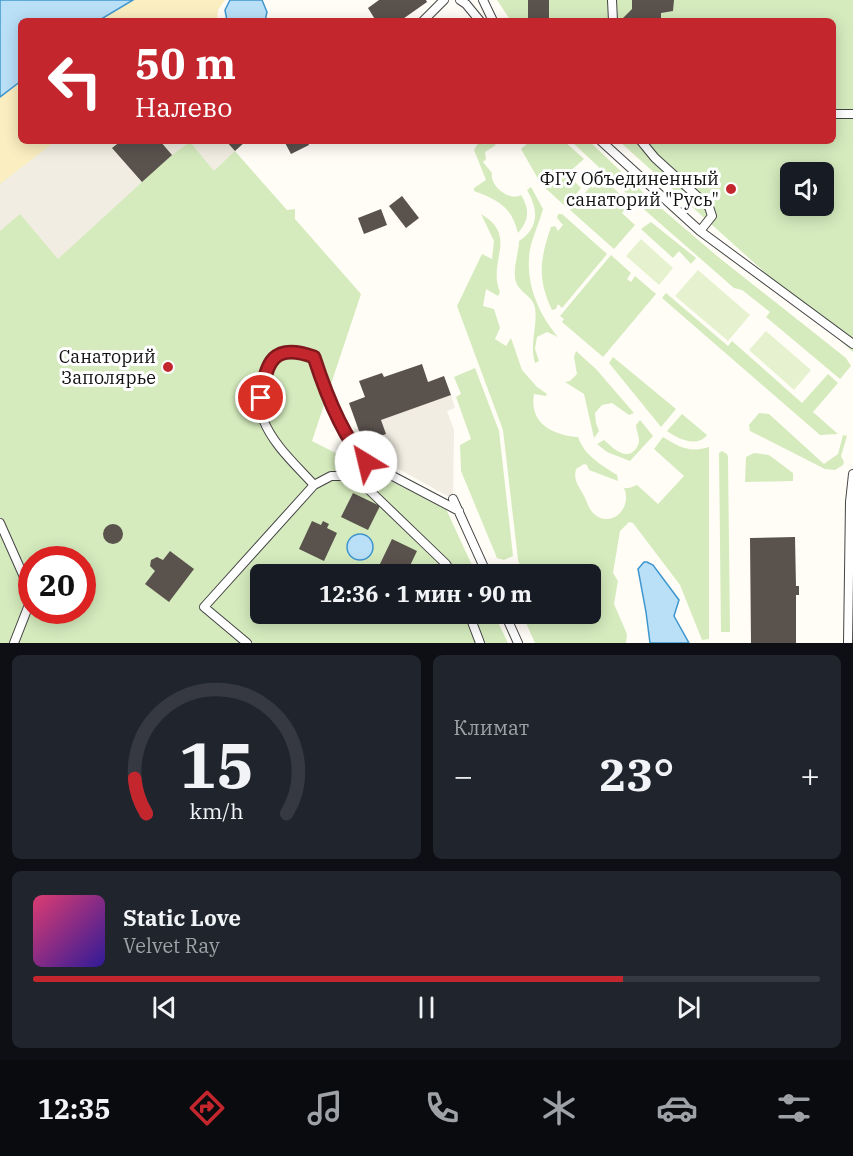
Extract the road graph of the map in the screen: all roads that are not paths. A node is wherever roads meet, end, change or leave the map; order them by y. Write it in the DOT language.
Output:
graph roads {
  1 [pos="444,0"];
  2 [pos="460,0"];
  3 [pos="483,0"];
  4 [pos="612,0"];
  5 [pos="426,18"];
  6 [pos="478,18"];
  7 [pos="492,18"];
  8 [pos="613,18"];
  9 [pos="836,114"];
  10 [pos="853,114"];
  11 [pos="604,144"];
  12 [pos="643,144"];
  13 [pos="700,231"];
  14 [pos="853,344"];
  15 [pos="853,474"];
  16 [pos="314,485"];
  17 [pos="453,499"];
  18 [pos="459,511"];
  19 [pos="0,523"];
  20 [pos="18,564"];
  21 [pos="446,564"];
  22 [pos="483,564"];
  23 [pos="21,624"];
  24 [pos="473,624"];
  25 [pos="509,624"];
  26 [pos="14,643"];
  27 [pos="247,643"];
  28 [pos="480,643"];
  29 [pos="518,643"];
  30 [pos="848,643"];
  1 -- 5 [label="lane"];
  2 -- 6 [label="lane"];
  3 -- 7 [label="lane"];
  4 -- 8 [label="lane"];
  9 -- 10 [label="lane"];
  11 -- 13 [label="lane"];
  12 -- 13 [label="lane"];
  13 -- 14 [label="lane"];
  15 -- 30 [label="lane"];
  16 -- 18 [label="lane"];
  16 -- 21 [label="lane"];
  16 -- 27 [label="lane"];
  17 -- 18 [label="lane"];
  18 -- 22 [label="lane"];
  19 -- 20 [label="lane"];
  23 -- 26 [label="lane"];
  24 -- 28 [label="lane"];
  25 -- 29 [label="lane"];
}
